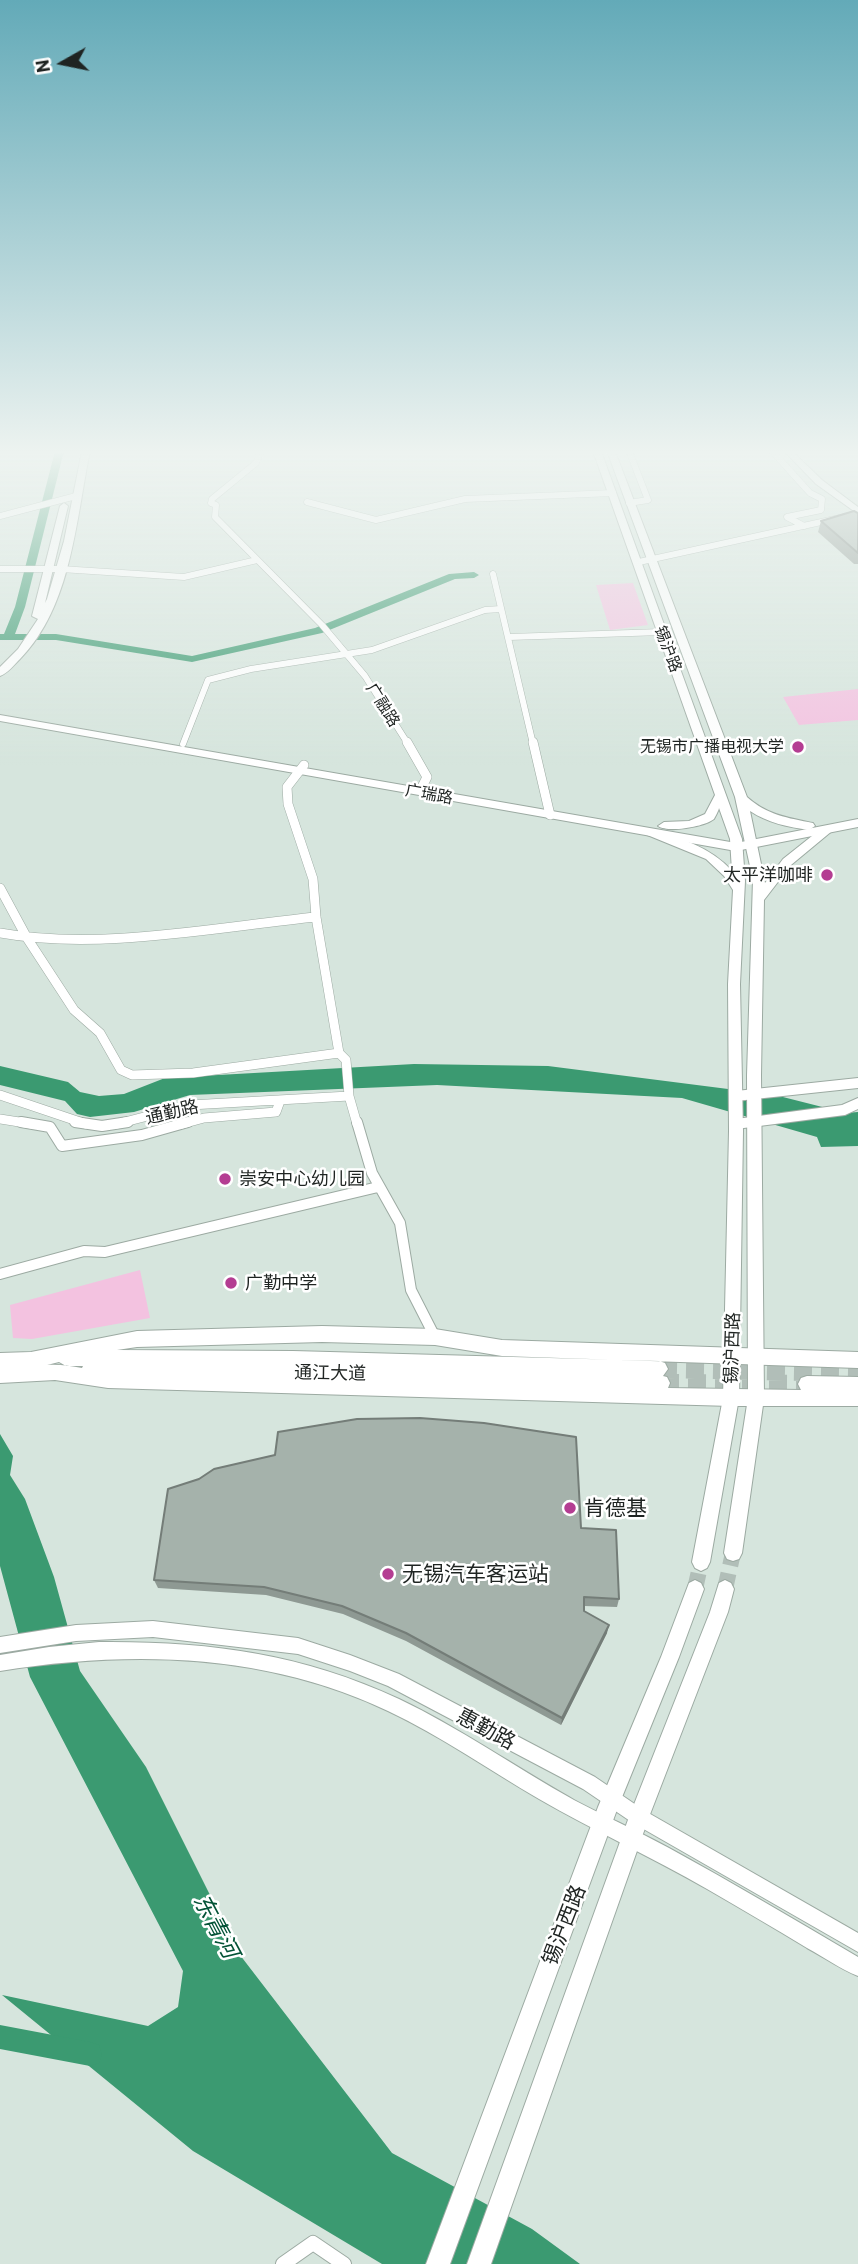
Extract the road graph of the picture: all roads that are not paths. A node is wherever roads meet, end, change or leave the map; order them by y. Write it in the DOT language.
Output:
graph roads {
  1 [pos="58,557"];
  2 [pos="254,557"];
  3 [pos="642,557"];
  4 [pos="643,557"];
  5 [pos="664,557"];
  6 [pos="257,560"];
  7 [pos="644,561"];
  8 [pos="0,569"];
  9 [pos="56,569"];
  10 [pos="493,574"];
  11 [pos="501,609"];
  12 [pos="662,632"];
  13 [pos="509,637"];
  14 [pos="24,643"];
  15 [pos="345,653"];
  16 [pos="0,663"];
  17 [pos="0,673"];
  18 [pos="0,710"];
  19 [pos="0,718"];
  20 [pos="183,744"];
  21 [pos="302,768"];
  22 [pos="424,785"];
  23 [pos="721,793"];
  24 [pos="741,797"];
  25 [pos="549,810"];
  26 [pos="858,814"];
  27 [pos="858,823"];
  28 [pos="663,826"];
  29 [pos="809,826"];
  30 [pos="826,831"];
  31 [pos="646,832"];
  32 [pos="752,842"];
  33 [pos="736,843"];
  34 [pos="0,888"];
  35 [pos="739,892"];
  36 [pos="758,900"];
  37 [pos="316,917"];
  38 [pos="0,933"];
  39 [pos="27,938"];
  40 [pos="343,1056"];
  41 [pos="858,1083"];
  42 [pos="834,1086"];
  43 [pos="858,1088"];
  44 [pos="754,1094"];
  45 [pos="0,1095"];
  46 [pos="349,1096"];
  47 [pos="736,1096"];
  48 [pos="280,1101"];
  49 [pos="854,1107"];
  50 [pos="0,1119"];
  51 [pos="756,1125"];
  52 [pos="736,1127"];
  53 [pos="378,1187"];
  54 [pos="0,1274"];
  55 [pos="435,1338"];
  56 [pos="732,1356"];
  57 [pos="755,1357"];
  58 [pos="32,1359"];
  59 [pos="858,1360"];
  60 [pos="0,1361"];
  61 [pos="53,1372"];
  62 [pos="0,1375"];
  63 [pos="807,1384"];
  64 [pos="858,1385"];
  65 [pos="731,1398"];
  66 [pos="756,1398"];
  67 [pos="858,1398"];
  68 [pos="733,1553"];
  69 [pos="701,1562"];
  70 [pos="695,1589"];
  71 [pos="725,1589"];
  72 [pos="7,1643"];
  73 [pos="86,1651"];
  74 [pos="23,1659"];
  75 [pos="0,1663"];
  76 [pos="613,1797"];
  77 [pos="639,1817"];
  78 [pos="602,1824"];
  79 [pos="633,1838"];
  80 [pos="858,1942"];
  81 [pos="858,1967"];
  82 [pos="283,2264"];
  83 [pos="344,2264"];
  84 [pos="438,2264"];
  85 [pos="479,2264"];
  1 -- 9 [label="main road"];
  2 -- 6 [label="street, 广融路"];
  3 -- 7 [label="main road, 锡沪路"];
  4 -- 7 [label="main road, 锡沪路"];
  5 -- 7 [label="street"];
  6 -- 9 [label="street"];
  6 -- 15 [label="street, 广融路"];
  7 -- 12 [label="main road, 锡沪路"];
  7 -- 24 [label="main road, 锡沪路"];
  8 -- 9 [label="street"];
  9 -- 14 [label="main road"];
  10 -- 11 [label="street"];
  11 -- 13 [label="street"];
  11 -- 15 [label="street"];
  12 -- 13 [label="street"];
  12 -- 23 [label="main road, 锡沪路"];
  13 -- 25 [label="street"];
  14 -- 16 [label="main road"];
  14 -- 17 [label="main road"];
  15 -- 20 [label="street"];
  15 -- 22 [label="street, 广融路"];
  18 -- 20 [label="main road, 广瑞路"];
  19 -- 21 [label="main road, 广瑞路"];
  20 -- 21 [label="main road, 广瑞路"];
  21 -- 22 [label="main road, 广瑞路"];
  21 -- 25 [label="main road, 广瑞路"];
  21 -- 37 [label="street"];
  22 -- 25 [label="main road, 广瑞路"];
  23 -- 28 [label="main road"];
  23 -- 33 [label="main road, 锡沪路"];
  24 -- 29 [label="main road"];
  24 -- 32 [label="main road, 锡沪路"];
  25 -- 28 [label="main road, 广瑞路"];
  25 -- 31 [label="main road, 广瑞路"];
  26 -- 29 [label="main road, 广瑞路"];
  27 -- 30 [label="main road, 广瑞路"];
  28 -- 33 [label="main road, 广瑞路"];
  29 -- 32 [label="main road, 广瑞路"];
  30 -- 32 [label="main road, 广瑞路"];
  30 -- 36 [label="main road"];
  31 -- 33 [label="main road, 广瑞路"];
  31 -- 35 [label="main road"];
  32 -- 33 [label="main road, 广瑞路"];
  32 -- 36 [label="main road, 锡沪路"];
  33 -- 35 [label="main road"];
  34 -- 39 [label="street"];
  35 -- 47 [label="main road, 锡沪西路"];
  36 -- 44 [label="main road, 锡沪西路"];
  37 -- 39 [label="street"];
  37 -- 40 [label="street"];
  38 -- 39 [label="street"];
  39 -- 40 [label="street"];
  40 -- 46 [label="street"];
  41 -- 42 [label="main road"];
  42 -- 43 [label="main road"];
  42 -- 44 [label="main road"];
  44 -- 47 [label="main road"];
  44 -- 51 [label="main road, 锡沪西路"];
  45 -- 48 [label="street, 通勤路"];
  46 -- 48 [label="street, 通勤路"];
  46 -- 53 [label="street"];
  47 -- 52 [label="main road, 锡沪西路"];
  48 -- 50 [label="street"];
  49 -- 51 [label="main road"];
  51 -- 52 [label="main road"];
  51 -- 57 [label="main road, 锡沪西路"];
  52 -- 56 [label="main road, 锡沪西路"];
  53 -- 54 [label="street"];
  53 -- 55 [label="street"];
  55 -- 56 [label="highway"];
  55 -- 58 [label="highway"];
  56 -- 57 [label="highway"];
  56 -- 65 [label="main road, 锡沪西路"];
  57 -- 59 [label="highway"];
  57 -- 66 [label="main road, 锡沪西路"];
  58 -- 60 [label="highway, 通江大道"];
  58 -- 61 [label="highway, 通江大道"];
  61 -- 62 [label="highway, 通江大道"];
  61 -- 65 [label="highway"];
  63 -- 64 [label="highway"];
  65 -- 66 [label="highway"];
  65 -- 69 [label="main road, 锡沪西路"];
  66 -- 67 [label="highway"];
  66 -- 68 [label="main road, 锡沪西路"];
  70 -- 76 [label="main road, 锡沪西路"];
  71 -- 77 [label="main road, 锡沪西路"];
  72 -- 76 [label="street, 惠勤路"];
  73 -- 74 [label="street"];
  73 -- 78 [label="street, 惠勤路"];
  74 -- 75 [label="street"];
  76 -- 77 [label="street, 惠勤路"];
  76 -- 78 [label="main road, 锡沪西路"];
  77 -- 79 [label="main road, 锡沪西路"];
  77 -- 80 [label="street, 惠勤路"];
  78 -- 79 [label="street, 惠勤路"];
  78 -- 84 [label="main road, 锡沪西路"];
  79 -- 81 [label="street, 惠勤路"];
  79 -- 85 [label="main road, 锡沪西路"];
  82 -- 83 [label="street"];
}
